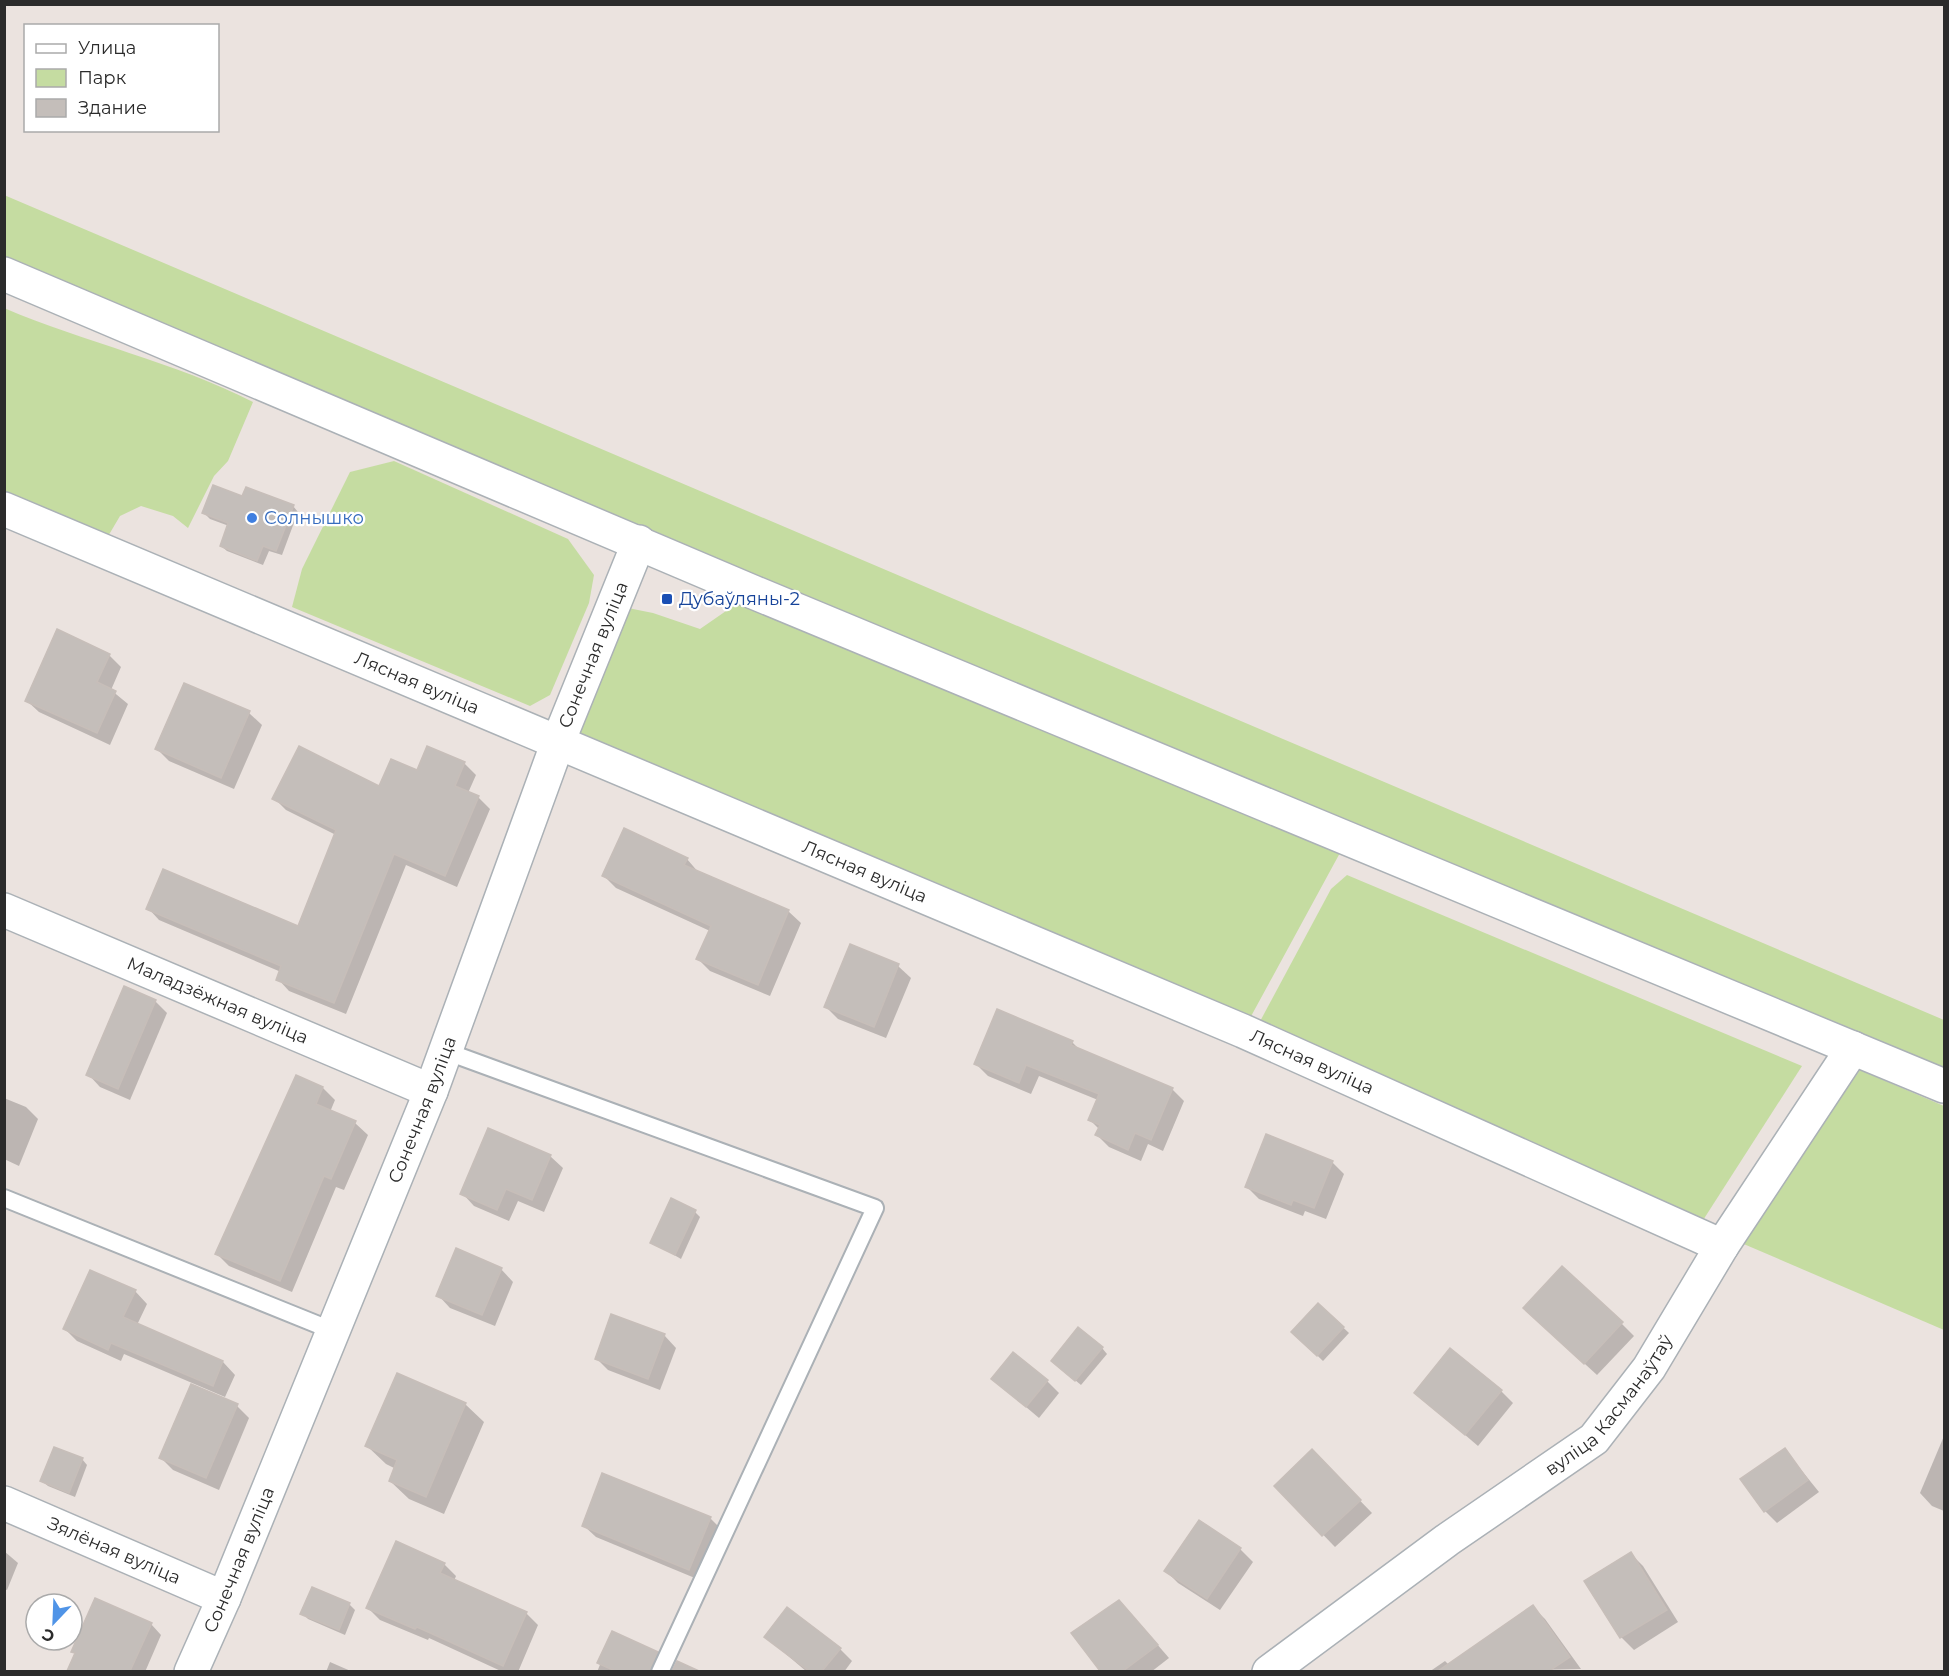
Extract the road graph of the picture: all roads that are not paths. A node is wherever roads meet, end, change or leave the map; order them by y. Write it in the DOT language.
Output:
graph roads {
  1 [pos="4,274"];
  2 [pos="4,509"];
  3 [pos="639,542"];
  4 [pos="558,742"];
  5 [pos="4,910"];
  6 [pos="1853,1048"];
  7 [pos="445,1051"];
  8 [pos="1944,1086"];
  9 [pos="431,1092"];
  10 [pos="4,1198"];
  11 [pos="1722,1246"];
  12 [pos="331,1330"];
  13 [pos="4,1503"];
  14 [pos="224,1598"];
  15 [pos="191,1671"];
  16 [pos="660,1671"];
  17 [pos="1269,1671"];
  1 -- 3 [label="street"];
  2 -- 4 [label="street, Лясная вуліца"];
  3 -- 4 [label="street, Сонечная вуліца"];
  3 -- 6 [label="street"];
  4 -- 7 [label="street, Сонечная вуліца"];
  4 -- 11 [label="street, Лясная вуліца"];
  5 -- 9 [label="street, Маладзёжная вуліца"];
  6 -- 8 [label="street"];
  6 -- 11 [label="street, вуліца Касманаўтаў"];
  7 -- 9 [label="street, Сонечная вуліца"];
  7 -- 16 [label="lane"];
  9 -- 12 [label="street, Сонечная вуліца"];
  10 -- 12 [label="lane"];
  11 -- 17 [label="street, вуліца Касманаўтаў"];
  12 -- 14 [label="street, Сонечная вуліца"];
  13 -- 14 [label="street, Зялёная вуліца"];
  14 -- 15 [label="street, Сонечная вуліца"];
}
